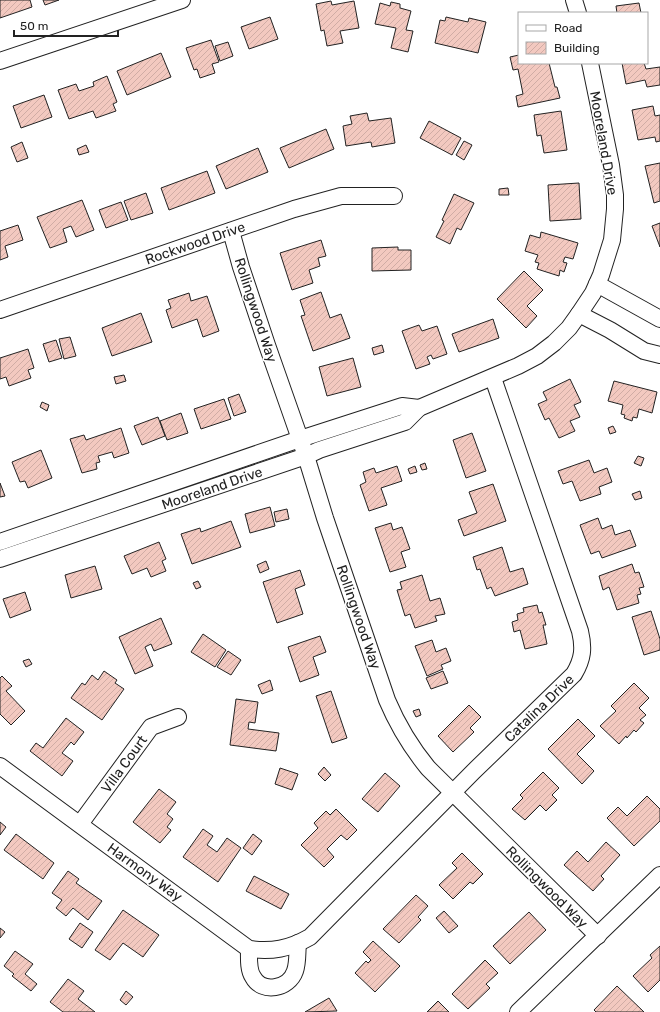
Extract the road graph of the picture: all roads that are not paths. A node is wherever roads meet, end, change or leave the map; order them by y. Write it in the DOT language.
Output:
graph roads {
  1 [pos="182,0"];
  2 [pos="574,0"];
  3 [pos="578,12"];
  4 [pos="0,62"];
  5 [pos="590,64"];
  6 [pos="394,196"];
  7 [pos="231,231"];
  8 [pos="597,284"];
  9 [pos="0,310"];
  10 [pos="579,314"];
  11 [pos="660,319"];
  12 [pos="660,356"];
  13 [pos="493,378"];
  14 [pos="419,408"];
  15 [pos="300,439"];
  16 [pos="306,456"];
  17 [pos="0,542"];
  18 [pos="0,559"];
  19 [pos="178,717"];
  20 [pos="0,766"];
  21 [pos="453,794"];
  22 [pos="80,824"];
  23 [pos="660,875"];
  24 [pos="598,936"];
  25 [pos="298,943"];
  26 [pos="249,949"];
  27 [pos="518,1012"];
  1 -- 4 [label="street"];
  2 -- 3 [label="street"];
  5 -- 8 [label="street, Mooreland Drive"];
  6 -- 7 [label="street, Rockwood Drive"];
  7 -- 9 [label="street, Rockwood Drive"];
  7 -- 15 [label="street, Rollingwood Way"];
  8 -- 10 [label="street, Mooreland Drive"];
  8 -- 11 [label="street"];
  10 -- 12 [label="street"];
  10 -- 13 [label="street, Mooreland Drive"];
  13 -- 14 [label="street, Mooreland Drive"];
  13 -- 21 [label="street, Catalina Drive"];
  14 -- 15 [label="street, Mooreland Drive"];
  14 -- 16 [label="street, Mooreland Drive"];
  15 -- 16 [label="street, Rollingwood Way"];
  15 -- 17 [label="street, Mooreland Drive"];
  16 -- 18 [label="street, Mooreland Drive"];
  16 -- 21 [label="street, Rollingwood Way"];
  19 -- 22 [label="street, Villa Court"];
  20 -- 22 [label="street, Harmony Way"];
  21 -- 24 [label="street, Rollingwood Way"];
  21 -- 25 [label="street, Catalina Drive"];
  22 -- 26 [label="street, Harmony Way"];
  23 -- 24 [label="street"];
  24 -- 27 [label="street"];
  25 -- 26 [label="street"];
  25 -- 26 [label="street"];
}
